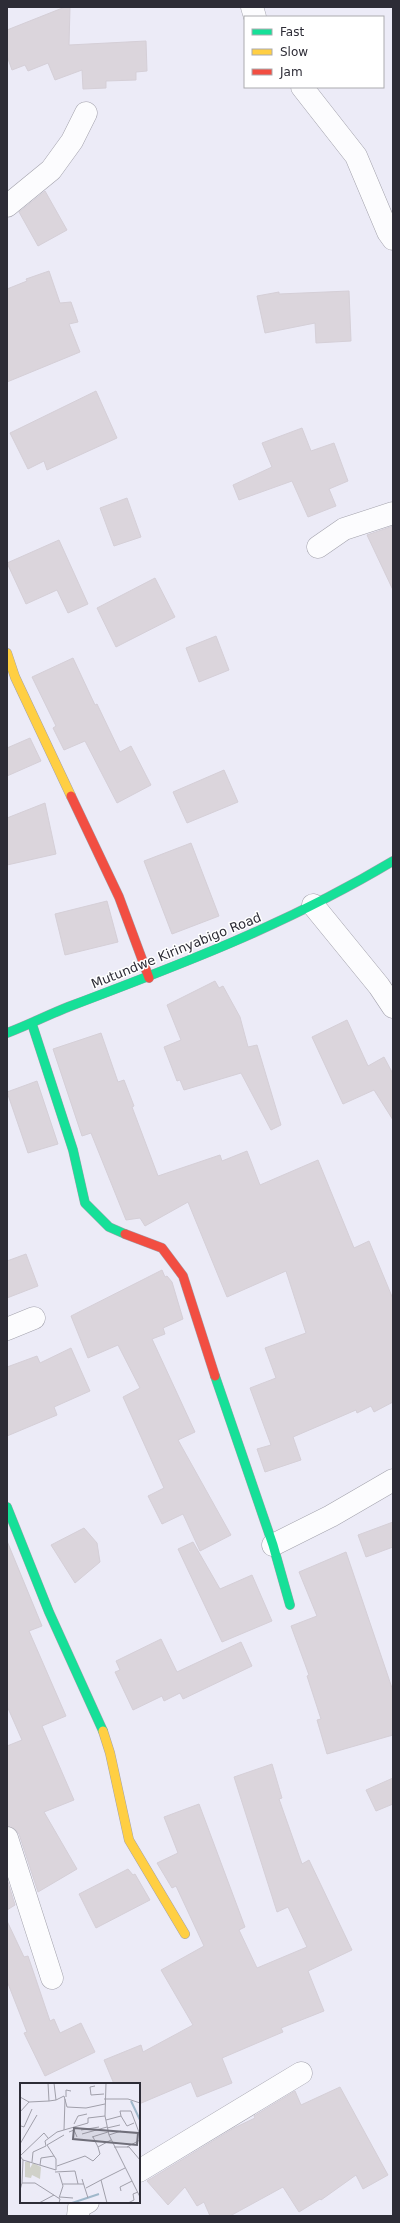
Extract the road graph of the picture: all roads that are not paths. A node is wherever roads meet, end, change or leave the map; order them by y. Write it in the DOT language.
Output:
graph roads {
  1 [pos="303,88"];
  2 [pos="86,113"];
  3 [pos="7,206"];
  4 [pos="393,239"];
  5 [pos="393,513"];
  6 [pos="318,547"];
  7 [pos="7,653"];
  8 [pos="393,861"];
  9 [pos="313,905"];
  10 [pos="149,978"];
  11 [pos="393,1007"];
  12 [pos="32,1024"];
  13 [pos="7,1033"];
  14 [pos="34,1318"];
  15 [pos="7,1329"];
  16 [pos="393,1480"];
  17 [pos="7,1507"];
  18 [pos="273,1545"];
  19 [pos="290,1605"];
  20 [pos="7,1838"];
  21 [pos="185,1934"];
  22 [pos="52,1978"];
  23 [pos="300,2074"];
  24 [pos="140,2170"];
  25 [pos="86,2203"];
  26 [pos="78,2216"];
  1 -- 4 [label="street"];
  2 -- 3 [label="street"];
  5 -- 6 [label="street"];
  7 -- 10 [label="street"];
  8 -- 9 [label="street, Mutundwe Kirinyabigo Road"];
  9 -- 10 [label="street, Mutundwe Kirinyabigo Road"];
  9 -- 11 [label="street"];
  10 -- 12 [label="street, Mutundwe Kirinyabigo Road"];
  12 -- 13 [label="street, Mutundwe Kirinyabigo Road"];
  12 -- 18 [label="street"];
  14 -- 15 [label="street"];
  16 -- 18 [label="street"];
  17 -- 21 [label="street"];
  18 -- 19 [label="street"];
  20 -- 22 [label="street"];
  23 -- 24 [label="street"];
  25 -- 26 [label="street"];
}
